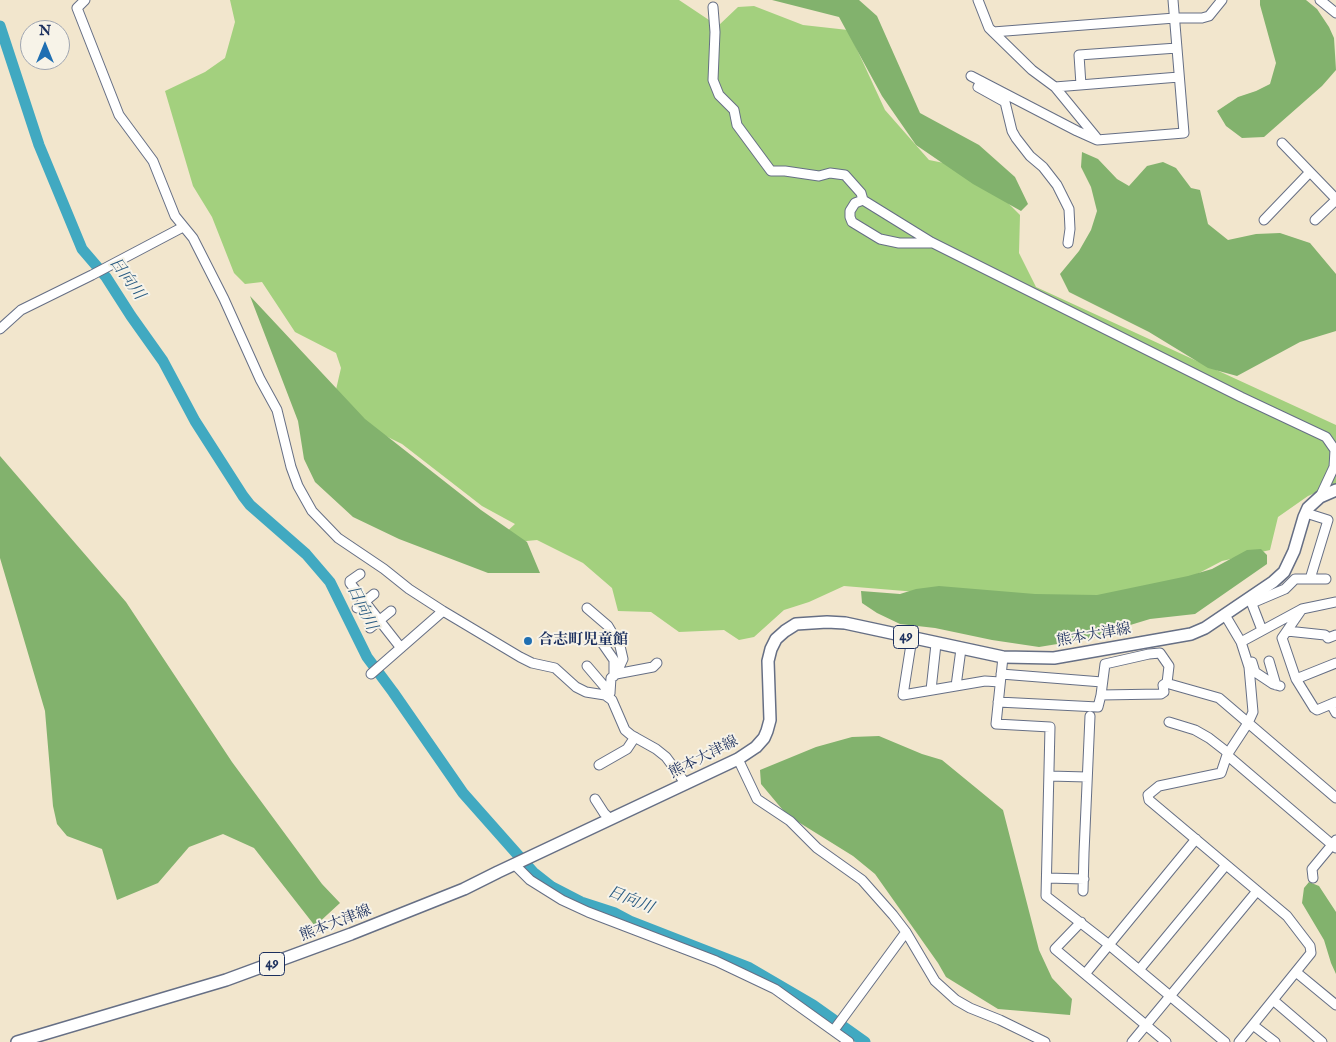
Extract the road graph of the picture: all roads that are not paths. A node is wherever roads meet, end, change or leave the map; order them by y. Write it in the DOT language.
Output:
graph roads {
  1 [pos="85,0"];
  2 [pos="978,0"];
  3 [pos="1173,0"];
  4 [pos="1222,0"];
  5 [pos="1320,0"];
  6 [pos="713,7"];
  7 [pos="1336,13"];
  8 [pos="1175,18"];
  9 [pos="993,32"];
  10 [pos="1177,48"];
  11 [pos="971,76"];
  12 [pos="1180,77"];
  13 [pos="981,81"];
  14 [pos="1081,85"];
  15 [pos="1055,87"];
  16 [pos="1097,140"];
  17 [pos="1282,143"];
  18 [pos="1310,172"];
  19 [pos="1336,199"];
  20 [pos="863,200"];
  21 [pos="1264,220"];
  22 [pos="1315,220"];
  23 [pos="183,227"];
  24 [pos="932,243"];
  25 [pos="1068,243"];
  26 [pos="0,329"];
  27 [pos="1326,437"];
  28 [pos="1336,443"];
  29 [pos="1336,490"];
  30 [pos="1320,497"];
  31 [pos="1306,513"];
  32 [pos="360,574"];
  33 [pos="1310,579"];
  34 [pos="1326,580"];
  35 [pos="374,594"];
  36 [pos="1251,600"];
  37 [pos="365,601"];
  38 [pos="1336,602"];
  39 [pos="357,608"];
  40 [pos="587,608"];
  41 [pos="1302,609"];
  42 [pos="392,611"];
  43 [pos="443,611"];
  44 [pos="1225,615"];
  45 [pos="380,620"];
  46 [pos="370,628"];
  47 [pos="1262,630"];
  48 [pos="1287,631"];
  49 [pos="1336,635"];
  50 [pos="598,637"];
  51 [pos="912,638"];
  52 [pos="936,644"];
  53 [pos="1242,646"];
  54 [pos="401,648"];
  55 [pos="961,649"];
  56 [pos="1003,658"];
  57 [pos="1269,661"];
  58 [pos="657,662"];
  59 [pos="1336,663"];
  60 [pos="587,666"];
  61 [pos="370,674"];
  62 [pos="615,675"];
  63 [pos="1000,678"];
  64 [pos="1296,680"];
  65 [pos="1102,682"];
  66 [pos="1167,683"];
  67 [pos="956,686"];
  68 [pos="931,690"];
  69 [pos="609,695"];
  70 [pos="1101,695"];
  71 [pos="998,702"];
  72 [pos="1334,703"];
  73 [pos="1336,713"];
  74 [pos="1090,716"];
  75 [pos="1169,722"];
  76 [pos="1248,723"];
  77 [pos="634,737"];
  78 [pos="1227,754"];
  79 [pos="738,759"];
  80 [pos="599,766"];
  81 [pos="1049,776"];
  82 [pos="1088,777"];
  83 [pos="686,784"];
  84 [pos="1336,798"];
  85 [pos="595,799"];
  86 [pos="610,819"];
  87 [pos="1196,839"];
  88 [pos="1335,844"];
  89 [pos="520,861"];
  90 [pos="1226,865"];
  91 [pos="1047,878"];
  92 [pos="1313,878"];
  93 [pos="1084,879"];
  94 [pos="1084,891"];
  95 [pos="1257,891"];
  96 [pos="1081,922"];
  97 [pos="906,932"];
  98 [pos="1108,944"];
  99 [pos="1139,970"];
  100 [pos="1296,972"];
  101 [pos="1085,974"];
  102 [pos="1170,996"];
  103 [pos="1273,1000"];
  104 [pos="1336,1005"];
  105 [pos="1146,1025"];
  106 [pos="1254,1025"];
  107 [pos="834,1030"];
  108 [pos="17,1042"];
  109 [pos="849,1042"];
  110 [pos="1045,1042"];
  111 [pos="1132,1042"];
  112 [pos="1166,1042"];
  113 [pos="1225,1042"];
  114 [pos="1239,1042"];
  115 [pos="1275,1042"];
  116 [pos="1322,1042"];
  1 -- 23 [label="street"];
  2 -- 9 [label="street"];
  3 -- 8 [label="street"];
  4 -- 8 [label="street"];
  5 -- 7 [label="street"];
  6 -- 20 [label="street"];
  8 -- 9 [label="street"];
  8 -- 10 [label="street"];
  9 -- 15 [label="street"];
  10 -- 12 [label="street"];
  10 -- 14 [label="street"];
  11 -- 13 [label="street"];
  12 -- 14 [label="street"];
  12 -- 16 [label="street"];
  13 -- 16 [label="street"];
  13 -- 25 [label="street"];
  14 -- 15 [label="street"];
  15 -- 16 [label="street"];
  17 -- 18 [label="street"];
  18 -- 19 [label="street"];
  18 -- 21 [label="street"];
  19 -- 22 [label="street"];
  20 -- 24 [label="street"];
  20 -- 24 [label="street"];
  23 -- 26 [label="street"];
  23 -- 43 [label="street"];
  24 -- 27 [label="street"];
  27 -- 28 [label="street"];
  27 -- 30 [label="street"];
  29 -- 30 [label="main road, 熊本大津線 / 49"];
  30 -- 31 [label="main road, 熊本大津線 / 49"];
  31 -- 33 [label="street"];
  31 -- 36 [label="main road, 熊本大津線 / 49"];
  32 -- 37 [label="street"];
  33 -- 34 [label="street"];
  33 -- 36 [label="street"];
  35 -- 37 [label="street"];
  36 -- 44 [label="main road, 熊本大津線 / 49"];
  36 -- 47 [label="street"];
  37 -- 39 [label="street"];
  37 -- 45 [label="street"];
  38 -- 41 [label="street"];
  40 -- 62 [label="street"];
  41 -- 47 [label="street"];
  41 -- 48 [label="street"];
  42 -- 45 [label="street"];
  43 -- 54 [label="street"];
  43 -- 69 [label="street"];
  44 -- 53 [label="street"];
  44 -- 56 [label="main road, 熊本大津線 / 49"];
  45 -- 46 [label="street"];
  45 -- 54 [label="street"];
  47 -- 53 [label="street"];
  48 -- 49 [label="street"];
  48 -- 64 [label="street"];
  50 -- 62 [label="street"];
  51 -- 52 [label="main road, 熊本大津線 / 49"];
  51 -- 68 [label="street"];
  51 -- 79 [label="main road, 熊本大津線 / 49"];
  52 -- 55 [label="main road, 熊本大津線 / 49"];
  52 -- 68 [label="street"];
  53 -- 57 [label="street"];
  53 -- 76 [label="street"];
  54 -- 61 [label="street"];
  55 -- 56 [label="main road, 熊本大津線 / 49"];
  55 -- 67 [label="street"];
  56 -- 63 [label="street"];
  58 -- 62 [label="street"];
  59 -- 64 [label="street"];
  60 -- 69 [label="street"];
  62 -- 69 [label="street"];
  63 -- 65 [label="street"];
  63 -- 67 [label="street"];
  63 -- 71 [label="street"];
  64 -- 72 [label="street"];
  65 -- 66 [label="street"];
  65 -- 70 [label="street"];
  66 -- 70 [label="street"];
  66 -- 76 [label="street"];
  67 -- 68 [label="street"];
  69 -- 77 [label="street"];
  70 -- 71 [label="street"];
  71 -- 81 [label="street"];
  72 -- 73 [label="street"];
  74 -- 82 [label="street"];
  75 -- 78 [label="street"];
  76 -- 78 [label="street"];
  76 -- 84 [label="street"];
  77 -- 80 [label="street"];
  77 -- 83 [label="street"];
  78 -- 87 [label="street"];
  78 -- 88 [label="street"];
  79 -- 83 [label="main road, 熊本大津線 / 49"];
  79 -- 97 [label="street"];
  81 -- 82 [label="street"];
  81 -- 91 [label="street"];
  82 -- 93 [label="street"];
  83 -- 86 [label="main road, 熊本大津線 / 49"];
  85 -- 86 [label="street"];
  86 -- 89 [label="main road, 熊本大津線 / 49"];
  87 -- 90 [label="street"];
  87 -- 98 [label="street"];
  88 -- 92 [label="street"];
  89 -- 107 [label="street"];
  89 -- 108 [label="main road, 熊本大津線 / 49"];
  90 -- 95 [label="street"];
  90 -- 99 [label="street"];
  91 -- 93 [label="street"];
  91 -- 96 [label="street"];
  93 -- 94 [label="street"];
  95 -- 100 [label="street"];
  95 -- 102 [label="street"];
  96 -- 98 [label="street"];
  96 -- 101 [label="street"];
  97 -- 107 [label="street"];
  97 -- 110 [label="street"];
  98 -- 99 [label="street"];
  98 -- 101 [label="street"];
  99 -- 102 [label="street"];
  100 -- 103 [label="street"];
  100 -- 104 [label="street"];
  101 -- 105 [label="street"];
  102 -- 105 [label="street"];
  102 -- 113 [label="street"];
  103 -- 106 [label="street"];
  103 -- 116 [label="street"];
  105 -- 111 [label="street"];
  105 -- 112 [label="street"];
  106 -- 114 [label="street"];
  106 -- 115 [label="street"];
  107 -- 109 [label="street"];
}
